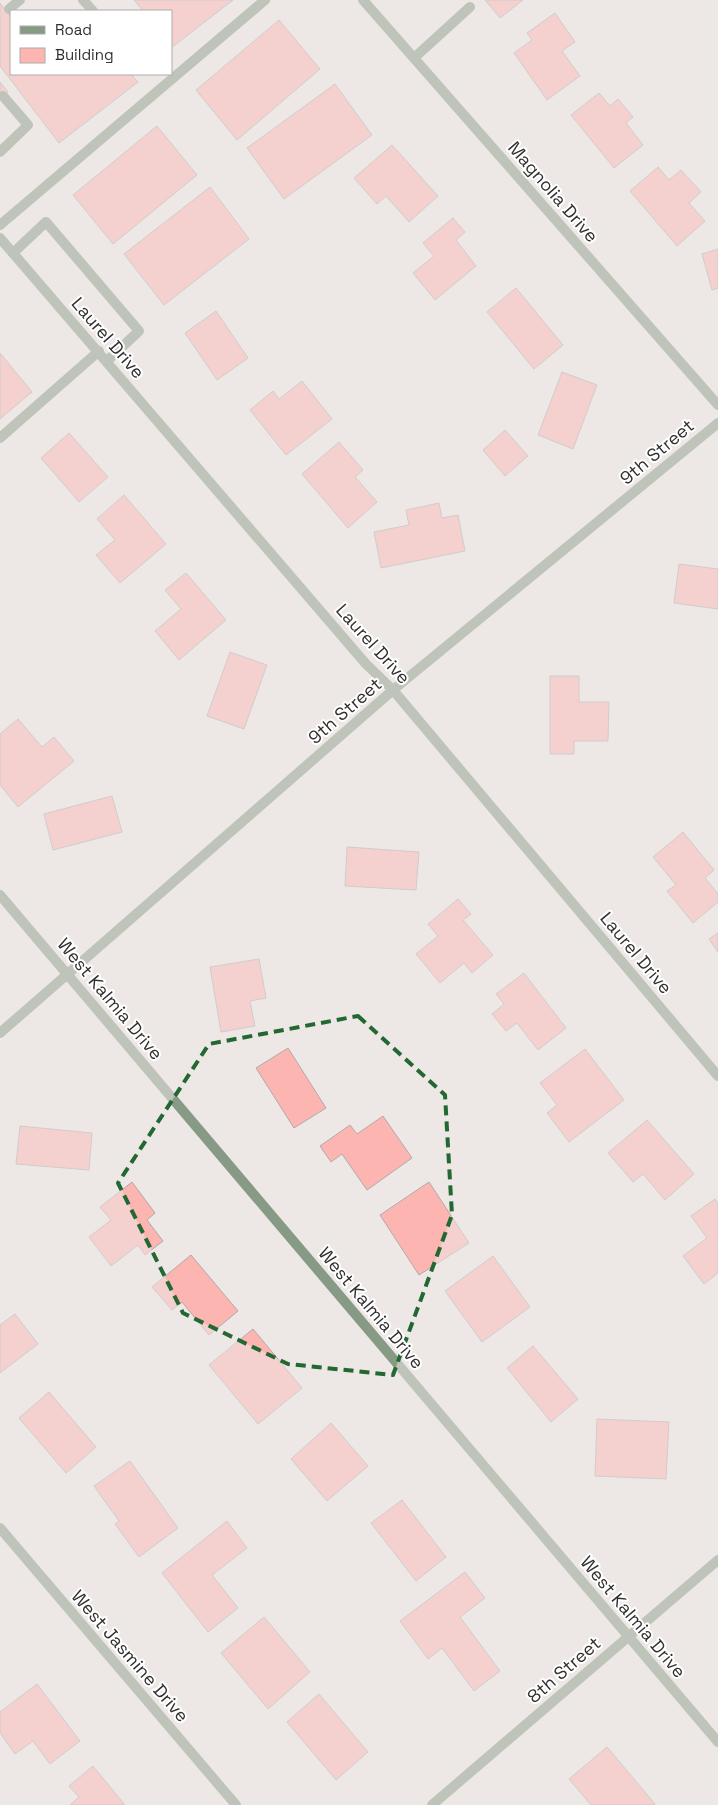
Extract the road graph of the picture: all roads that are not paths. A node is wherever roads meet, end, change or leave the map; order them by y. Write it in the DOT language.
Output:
graph roads {
  1 [pos="20,0"];
  2 [pos="83,0"];
  3 [pos="265,0"];
  4 [pos="366,1"];
  5 [pos="470,7"];
  6 [pos="8,9"];
  7 [pos="92,10"];
  8 [pos="414,58"];
  9 [pos="3,96"];
  10 [pos="0,152"];
  11 [pos="0,225"];
  12 [pos="0,238"];
  13 [pos="13,253"];
  14 [pos="98,351"];
  15 [pos="107,362"];
  16 [pos="718,405"];
  17 [pos="718,423"];
  18 [pos="0,438"];
  19 [pos="393,690"];
  20 [pos="0,895"];
  21 [pos="68,974"];
  22 [pos="0,1033"];
  23 [pos="718,1076"];
  24 [pos="0,1528"];
  25 [pos="718,1560"];
  26 [pos="628,1637"];
  27 [pos="718,1742"];
  28 [pos="236,1805"];
  29 [pos="432,1805"];
  1 -- 6 [label="street"];
  2 -- 7 [label="street"];
  3 -- 11 [label="street"];
  4 -- 8 [label="street, Magnolia Drive"];
  5 -- 8 [label="street"];
  8 -- 16 [label="street, Magnolia Drive"];
  9 -- 10 [label="street"];
  12 -- 13 [label="street, Laurel Drive"];
  13 -- 14 [label="street, Laurel Drive"];
  13 -- 15 [label="street"];
  14 -- 15 [label="street, Laurel Drive"];
  14 -- 18 [label="street"];
  15 -- 19 [label="street, Laurel Drive"];
  17 -- 19 [label="street, 9th Street"];
  19 -- 21 [label="street, 9th Street"];
  19 -- 23 [label="street, Laurel Drive"];
  20 -- 21 [label="street, West Kalmia Drive"];
  21 -- 22 [label="street, 9th Street"];
  21 -- 26 [label="street, West Kalmia Drive"];
  24 -- 28 [label="street, West Jasmine Drive"];
  25 -- 26 [label="street, 8th Street"];
  26 -- 27 [label="street, West Kalmia Drive"];
  26 -- 29 [label="street, 8th Street"];
}
